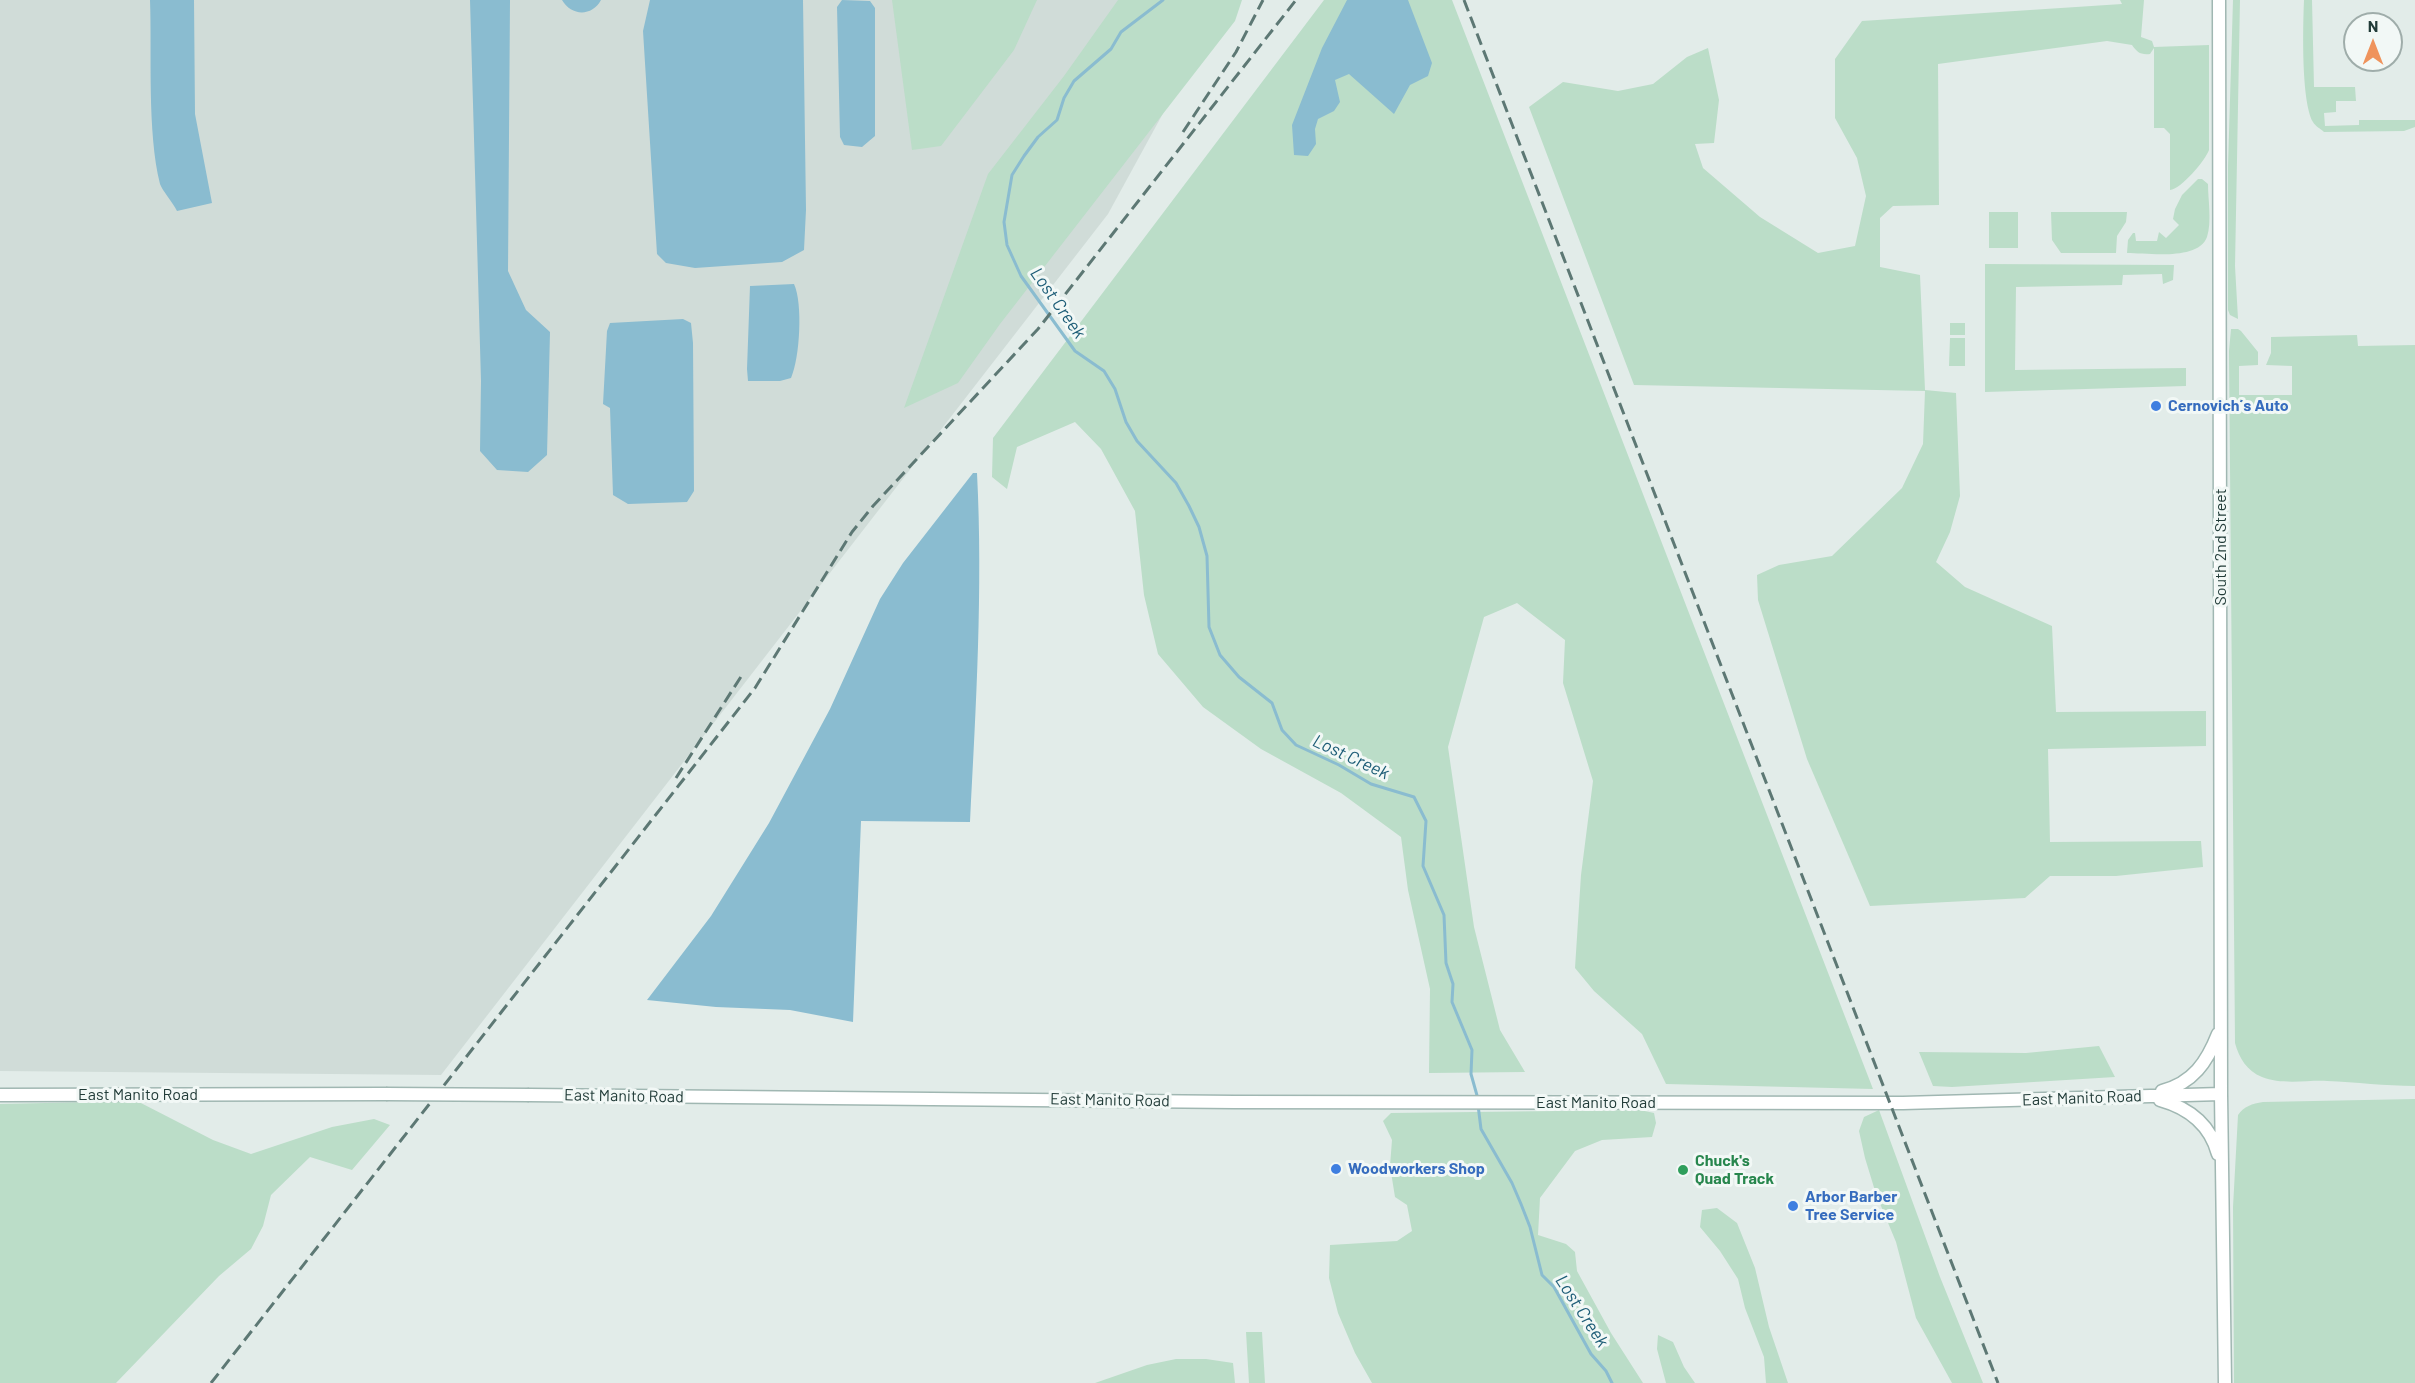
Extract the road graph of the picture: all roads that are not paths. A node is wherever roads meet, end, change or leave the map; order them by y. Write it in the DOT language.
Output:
graph roads {
  1 [pos="2219,4"];
  2 [pos="2220,1027"];
  3 [pos="2221,1094"];
  4 [pos="0,1095"];
  5 [pos="2144,1096"];
  6 [pos="2222,1172"];
  7 [pos="2225,1383"];
  1 -- 2 [label="street, South 2nd Street"];
  2 -- 3 [label="street, South 2nd Street"];
  2 -- 5 [label="street"];
  3 -- 5 [label="street, East Manito Road"];
  3 -- 6 [label="street, South 2nd Street"];
  4 -- 5 [label="street, East Manito Road, bridge"];
  5 -- 6 [label="street"];
  6 -- 7 [label="street"];
}
